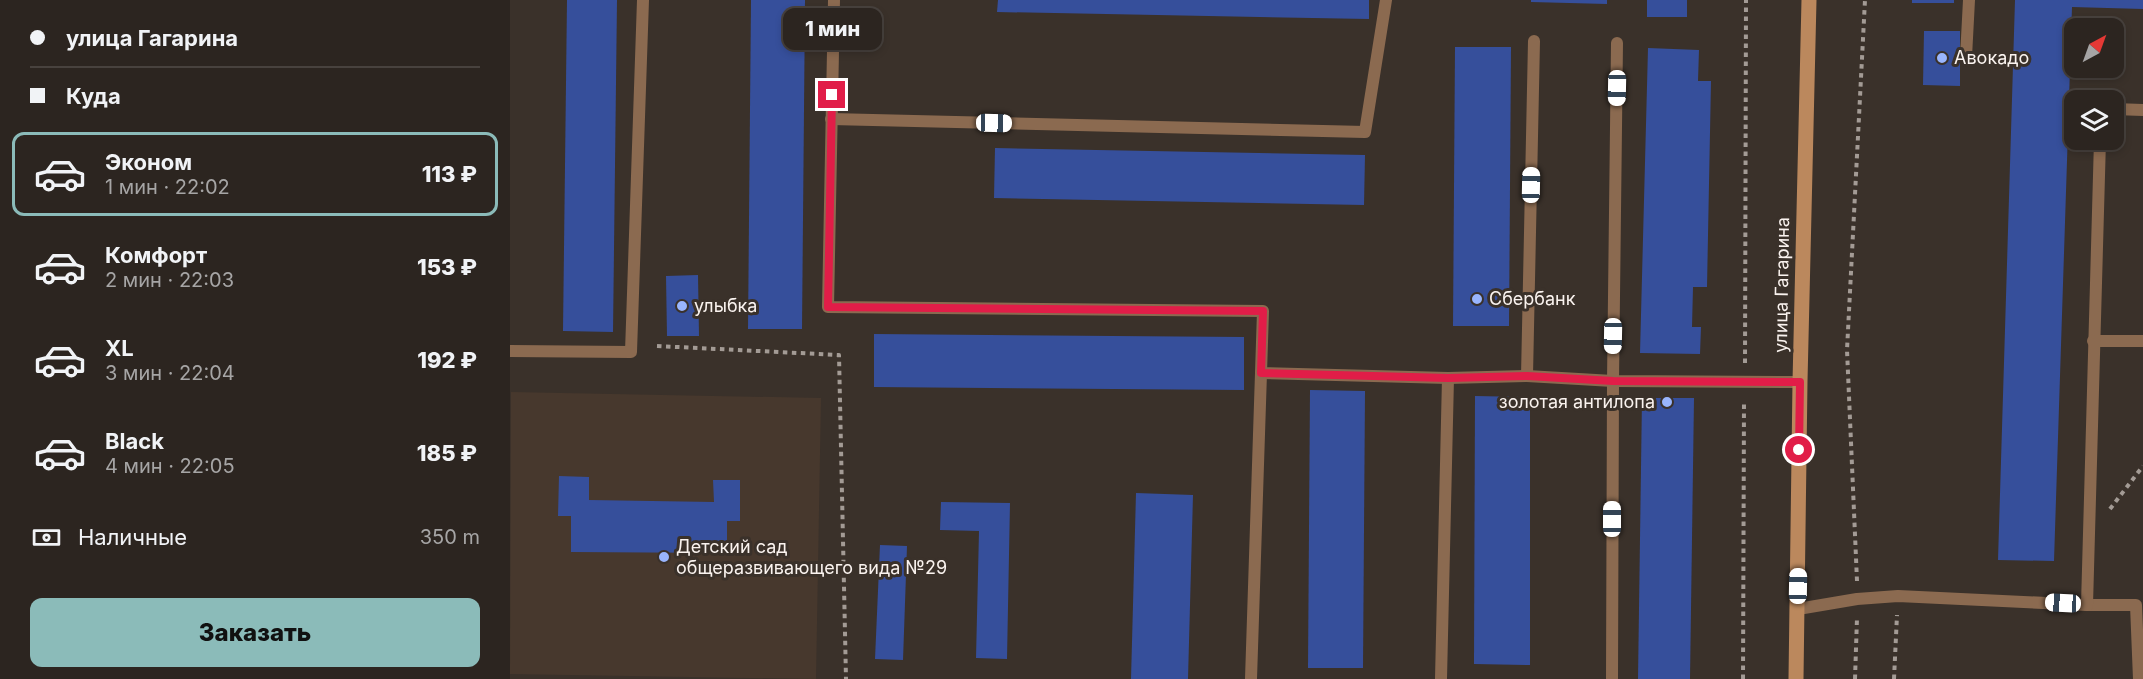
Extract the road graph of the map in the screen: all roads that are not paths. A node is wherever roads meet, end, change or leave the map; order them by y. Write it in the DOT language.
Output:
graph roads {
  1 [pos="643,0"];
  2 [pos="834,0"];
  3 [pos="1386,0"];
  4 [pos="1809,0"];
  5 [pos="1969,0"];
  6 [pos="1534,41"];
  7 [pos="1617,43"];
  8 [pos="1966,57"];
  9 [pos="2124,110"];
  10 [pos="2143,110"];
  11 [pos="831,119"];
  12 [pos="2100,150"];
  13 [pos="2093,340"];
  14 [pos="2143,341"];
  15 [pos="510,351"];
  16 [pos="1261,373"];
  17 [pos="1527,376"];
  18 [pos="1448,378"];
  19 [pos="1613,381"];
  20 [pos="1800,382"];
  21 [pos="2087,604"];
  22 [pos="1798,609"];
  23 [pos="1251,679"];
  24 [pos="1441,679"];
  25 [pos="1612,679"];
  26 [pos="1796,679"];
  27 [pos="2139,679"];
  1 -- 15 [label="lane"];
  2 -- 11 [label="lane"];
  3 -- 11 [label="lane"];
  4 -- 20 [label="main road, улица Гагарина"];
  5 -- 8 [label="lane"];
  6 -- 17 [label="lane"];
  7 -- 19 [label="lane"];
  9 -- 10 [label="lane"];
  11 -- 16 [label="lane"];
  12 -- 13 [label="lane"];
  13 -- 14 [label="lane"];
  13 -- 21 [label="lane"];
  16 -- 18 [label="lane"];
  16 -- 23 [label="lane"];
  17 -- 18 [label="lane"];
  17 -- 19 [label="lane"];
  18 -- 24 [label="lane"];
  19 -- 20 [label="lane"];
  19 -- 25 [label="lane"];
  20 -- 22 [label="main road, улица Гагарина"];
  21 -- 22 [label="lane"];
  21 -- 27 [label="lane"];
  22 -- 26 [label="main road, улица Гагарина"];
}
